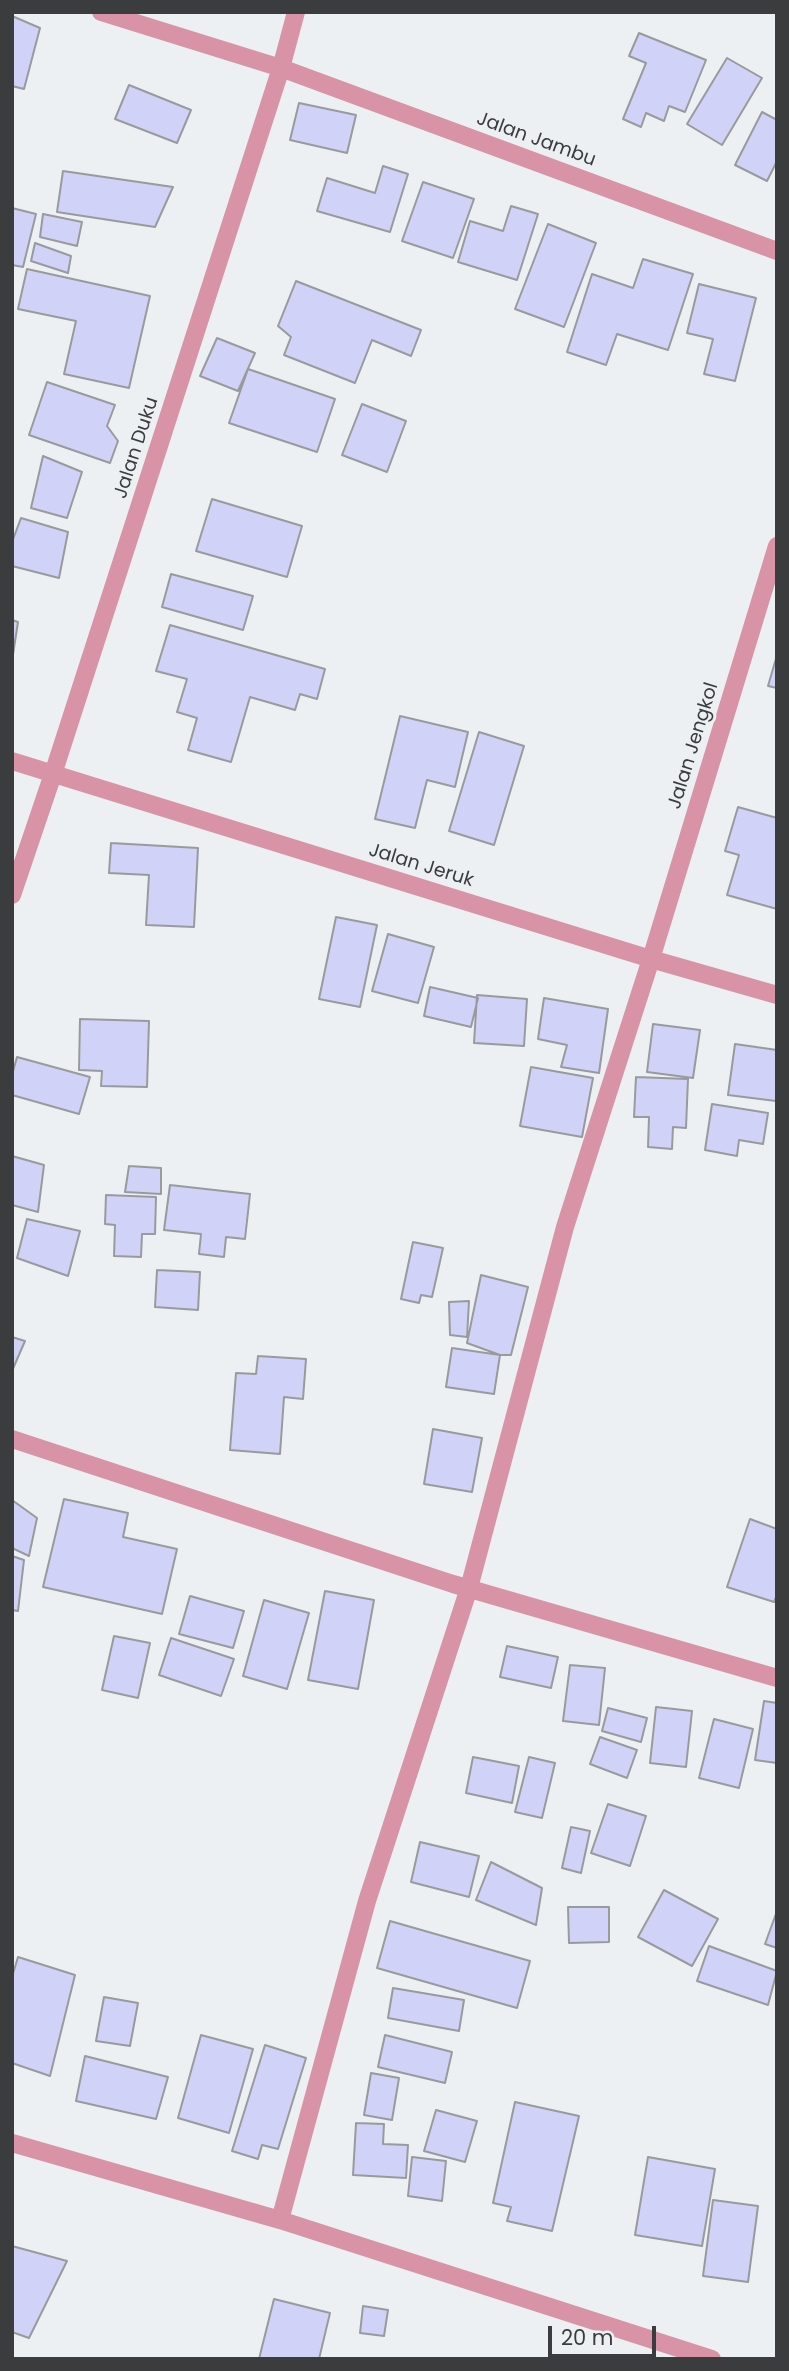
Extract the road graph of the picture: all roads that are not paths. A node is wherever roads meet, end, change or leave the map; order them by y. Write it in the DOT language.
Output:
graph roads {
  1 [pos="101,12"];
  2 [pos="296,12"];
  3 [pos="281,68"];
  4 [pos="777,251"];
  5 [pos="777,546"];
  6 [pos="12,761"];
  7 [pos="53,774"];
  8 [pos="12,895"];
  9 [pos="651,959"];
  10 [pos="777,995"];
  11 [pos="12,1439"];
  12 [pos="469,1588"];
  13 [pos="777,1678"];
  14 [pos="12,2143"];
  15 [pos="281,2220"];
  16 [pos="712,2359"];
  1 -- 3 [label="street, Jalan Jambu"];
  2 -- 3 [label="street, Jalan Duku"];
  3 -- 4 [label="street, Jalan Jambu"];
  3 -- 7 [label="street, Jalan Duku"];
  5 -- 9 [label="street, Jalan Jengkol"];
  6 -- 7 [label="street, Jalan Jeruk"];
  7 -- 8 [label="street, Jalan Duku"];
  7 -- 9 [label="street, Jalan Jeruk"];
  9 -- 10 [label="street, Jalan Jeruk"];
  9 -- 12 [label="street, Jalan Jengkol"];
  11 -- 12 [label="street"];
  12 -- 13 [label="street"];
  12 -- 15 [label="street, Jalan Jengkol"];
  14 -- 15 [label="street"];
  15 -- 16 [label="street"];
}
